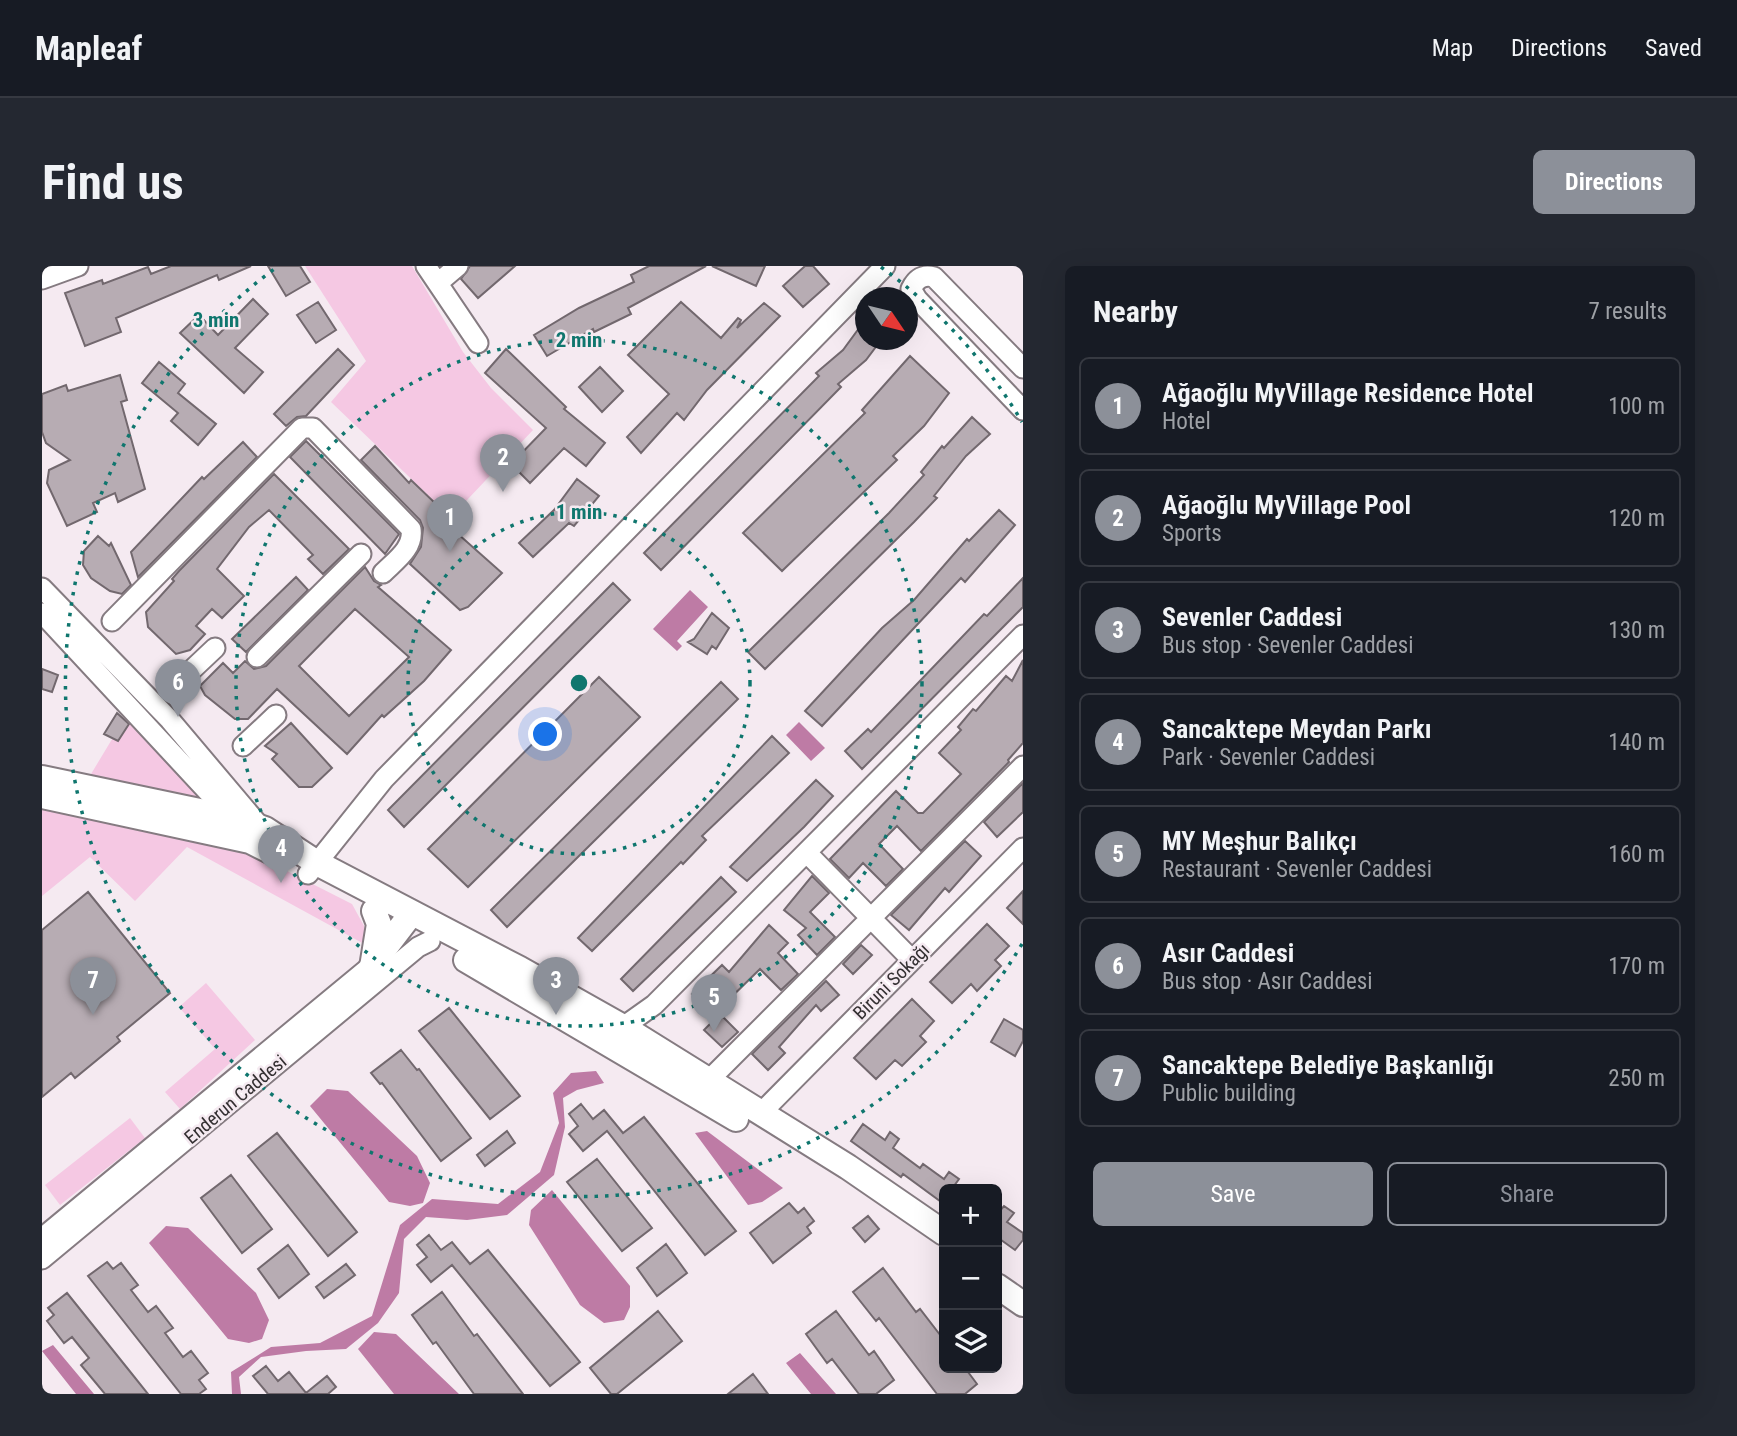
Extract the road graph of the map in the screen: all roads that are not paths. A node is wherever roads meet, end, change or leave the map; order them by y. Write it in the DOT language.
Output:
graph roads {
  1 [pos="78,266"];
  2 [pos="426,266"];
  3 [pos="458,266"];
  4 [pos="885,266"];
  5 [pos="42,279"];
  6 [pos="438,283"];
  7 [pos="478,343"];
  8 [pos="1023,368"];
  9 [pos="1023,410"];
  10 [pos="361,554"];
  11 [pos="383,573"];
  12 [pos="42,587"];
  13 [pos="42,612"];
  14 [pos="112,621"];
  15 [pos="1023,635"];
  16 [pos="215,648"];
  17 [pos="257,657"];
  18 [pos="180,681"];
  19 [pos="276,715"];
  20 [pos="243,746"];
  21 [pos="1023,766"];
  22 [pos="42,778"];
  23 [pos="42,796"];
  24 [pos="233,818"];
  25 [pos="257,835"];
  26 [pos="1023,848"];
  27 [pos="807,853"];
  28 [pos="312,868"];
  29 [pos="374,911"];
  30 [pos="871,918"];
  31 [pos="407,920"];
  32 [pos="430,942"];
  33 [pos="912,960"];
  34 [pos="372,965"];
  35 [pos="623,1027"];
  36 [pos="708,1081"];
  37 [pos="760,1114"];
  38 [pos="939,1230"];
  39 [pos="42,1238"];
  40 [pos="940,1247"];
  41 [pos="42,1259"];
  42 [pos="1002,1272"];
  43 [pos="1023,1286"];
  44 [pos="1002,1289"];
  45 [pos="1023,1304"];
  1 -- 5 [label="street"];
  2 -- 6 [label="street"];
  3 -- 6 [label="street"];
  4 -- 28 [label="street"];
  6 -- 7 [label="street"];
  8 -- 9 [label="street"];
  10 -- 17 [label="street"];
  11 -- 14 [label="street"];
  12 -- 25 [label="street"];
  13 -- 24 [label="street"];
  15 -- 27 [label="street"];
  16 -- 18 [label="street"];
  19 -- 20 [label="street"];
  21 -- 30 [label="street"];
  22 -- 24 [label="main road"];
  23 -- 25 [label="main road"];
  24 -- 25 [label="main road"];
  25 -- 28 [label="main road"];
  26 -- 33 [label="street, Biruni Sokağı"];
  27 -- 30 [label="street"];
  27 -- 35 [label="street"];
  28 -- 29 [label="main road"];
  28 -- 31 [label="main road"];
  29 -- 31 [label="main road"];
  29 -- 34 [label="main road"];
  30 -- 33 [label="street"];
  30 -- 36 [label="street"];
  31 -- 32 [label="main road"];
  31 -- 34 [label="main road"];
  31 -- 35 [label="main road"];
  32 -- 40 [label="main road"];
  32 -- 41 [label="street, Enderun Caddesi"];
  33 -- 37 [label="street, Biruni Sokağı"];
  34 -- 39 [label="street, Enderun Caddesi"];
  35 -- 36 [label="main road"];
  36 -- 37 [label="main road"];
  37 -- 38 [label="main road"];
  42 -- 43 [label="main road"];
  44 -- 45 [label="main road"];
}
